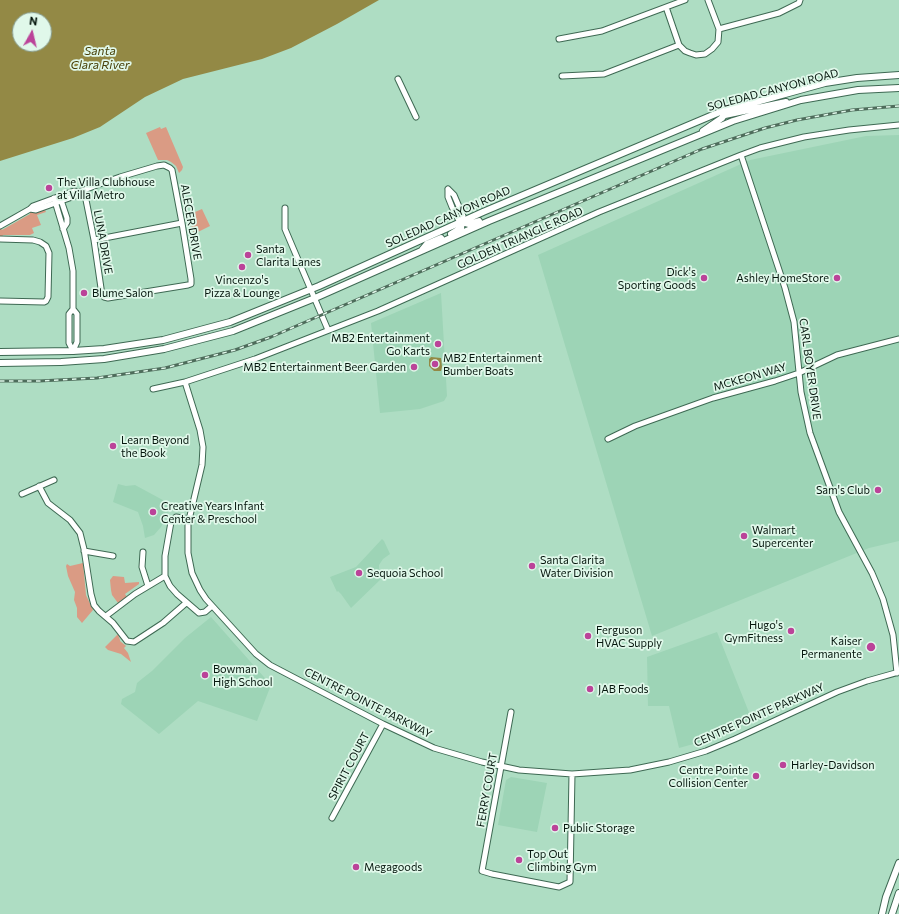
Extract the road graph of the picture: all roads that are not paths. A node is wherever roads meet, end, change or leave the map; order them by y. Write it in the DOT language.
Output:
graph roads {
  1 [pos="683,0"];
  2 [pos="708,0"];
  3 [pos="800,0"];
  4 [pos="666,7"];
  5 [pos="719,29"];
  6 [pos="559,39"];
  7 [pos="679,45"];
  8 [pos="899,75"];
  9 [pos="562,76"];
  10 [pos="398,79"];
  11 [pos="899,88"];
  12 [pos="800,100"];
  13 [pos="724,112"];
  14 [pos="416,117"];
  15 [pos="899,125"];
  16 [pos="697,136"];
  17 [pos="741,155"];
  18 [pos="82,191"];
  19 [pos="60,196"];
  20 [pos="550,196"];
  21 [pos="54,198"];
  22 [pos="62,202"];
  23 [pos="56,204"];
  24 [pos="285,208"];
  25 [pos="30,209"];
  26 [pos="462,222"];
  27 [pos="182,223"];
  28 [pos="0,226"];
  29 [pos="64,229"];
  30 [pos="0,239"];
  31 [pos="94,240"];
  32 [pos="419,253"];
  33 [pos="311,289"];
  34 [pos="104,297"];
  35 [pos="315,298"];
  36 [pos="0,301"];
  37 [pos="73,309"];
  38 [pos="328,330"];
  39 [pos="899,339"];
  40 [pos="73,351"];
  41 [pos="0,352"];
  42 [pos="73,361"];
  43 [pos="0,363"];
  44 [pos="799,373"];
  45 [pos="185,382"];
  46 [pos="153,389"];
  47 [pos="608,439"];
  48 [pos="54,480"];
  49 [pos="39,486"];
  50 [pos="22,494"];
  51 [pos="189,519"];
  52 [pos="84,551"];
  53 [pos="143,552"];
  54 [pos="113,556"];
  55 [pos="165,576"];
  56 [pos="148,586"];
  57 [pos="186,602"];
  58 [pos="212,606"];
  59 [pos="106,616"];
  60 [pos="898,672"];
  61 [pos="511,712"];
  62 [pos="383,724"];
  63 [pos="502,767"];
  64 [pos="572,774"];
  65 [pos="332,818"];
  66 [pos="899,863"];
  67 [pos="899,893"];
  68 [pos="882,914"];
  69 [pos="892,914"];
  1 -- 4 [label="street"];
  2 -- 5 [label="street"];
  3 -- 5 [label="street"];
  4 -- 6 [label="street"];
  4 -- 7 [label="street"];
  5 -- 7 [label="street"];
  7 -- 9 [label="street"];
  8 -- 13 [label="main road, SOLEDAD CANYON ROAD"];
  10 -- 14 [label="street"];
  11 -- 12 [label="main road, SOLEDAD CANYON ROAD"];
  12 -- 13 [label="main road"];
  12 -- 16 [label="main road, SOLEDAD CANYON ROAD"];
  13 -- 16 [label="main road"];
  13 -- 26 [label="main road, SOLEDAD CANYON ROAD"];
  15 -- 17 [label="street, GOLDEN TRIANGLE ROAD"];
  16 -- 20 [label="main road, SOLEDAD CANYON ROAD"];
  17 -- 38 [label="street, GOLDEN TRIANGLE ROAD"];
  17 -- 44 [label="street, CARL BOYER DRIVE"];
  18 -- 19 [label="street"];
  18 -- 22 [label="street"];
  18 -- 27 [label="street, ALECER DRIVE"];
  18 -- 31 [label="street, LUNA DRIVE"];
  19 -- 21 [label="street"];
  19 -- 22 [label="street"];
  20 -- 26 [label="main road"];
  20 -- 32 [label="main road, SOLEDAD CANYON ROAD"];
  21 -- 23 [label="street"];
  21 -- 25 [label="street"];
  22 -- 23 [label="street"];
  22 -- 29 [label="street"];
  23 -- 25 [label="street"];
  23 -- 29 [label="street"];
  24 -- 33 [label="street"];
  25 -- 28 [label="street"];
  26 -- 26 [label="street"];
  26 -- 32 [label="main road"];
  26 -- 33 [label="main road, SOLEDAD CANYON ROAD"];
  27 -- 31 [label="street"];
  27 -- 34 [label="street, ALECER DRIVE"];
  29 -- 37 [label="street"];
  30 -- 36 [label="street"];
  31 -- 34 [label="street, LUNA DRIVE"];
  32 -- 35 [label="main road, SOLEDAD CANYON ROAD"];
  33 -- 35 [label="street"];
  33 -- 40 [label="main road, SOLEDAD CANYON ROAD"];
  35 -- 38 [label="street"];
  35 -- 42 [label="main road, SOLEDAD CANYON ROAD"];
  37 -- 40 [label="street"];
  37 -- 40 [label="street"];
  38 -- 45 [label="street, GOLDEN TRIANGLE ROAD"];
  39 -- 44 [label="street, MCKEON WAY"];
  40 -- 41 [label="main road, SOLEDAD CANYON ROAD"];
  40 -- 42 [label="main road"];
  42 -- 43 [label="main road, SOLEDAD CANYON ROAD"];
  44 -- 47 [label="street, MCKEON WAY"];
  44 -- 60 [label="street, CARL BOYER DRIVE"];
  45 -- 46 [label="street, GOLDEN TRIANGLE ROAD"];
  45 -- 51 [label="street, CENTRE POINTE PARKWAY"];
  48 -- 49 [label="street"];
  49 -- 50 [label="street"];
  49 -- 52 [label="street"];
  51 -- 55 [label="street"];
  51 -- 58 [label="street, CENTRE POINTE PARKWAY"];
  52 -- 54 [label="street"];
  52 -- 59 [label="street"];
  53 -- 56 [label="street"];
  55 -- 56 [label="street"];
  55 -- 57 [label="street"];
  56 -- 59 [label="street"];
  57 -- 58 [label="street"];
  57 -- 59 [label="street"];
  58 -- 62 [label="street, CENTRE POINTE PARKWAY"];
  60 -- 64 [label="street, CENTRE POINTE PARKWAY"];
  61 -- 63 [label="street, FERRY COURT"];
  62 -- 63 [label="street, CENTRE POINTE PARKWAY"];
  62 -- 65 [label="street, SPIRIT COURT"];
  63 -- 64 [label="street, CENTRE POINTE PARKWAY"];
  63 -- 64 [label="street, FERRY COURT"];
  66 -- 68 [label="main road"];
  67 -- 69 [label="main road"];
}
